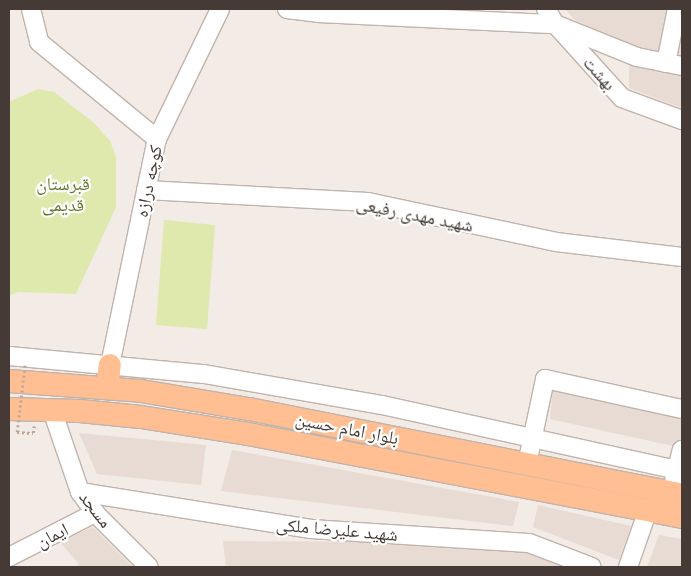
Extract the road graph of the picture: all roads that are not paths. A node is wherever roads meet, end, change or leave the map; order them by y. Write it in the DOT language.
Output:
graph roads {
  1 [pos="31,9"];
  2 [pos="220,9"];
  3 [pos="287,9"];
  4 [pos="546,9"];
  5 [pos="677,9"];
  6 [pos="317,11"];
  7 [pos="555,24"];
  8 [pos="674,64"];
  9 [pos="682,120"];
  10 [pos="157,139"];
  11 [pos="146,190"];
  12 [pos="682,257"];
  13 [pos="17,360"];
  14 [pos="110,365"];
  15 [pos="9,381"];
  16 [pos="107,388"];
  17 [pos="9,409"];
  18 [pos="682,409"];
  19 [pos="52,410"];
  20 [pos="531,438"];
  21 [pos="682,450"];
  22 [pos="526,464"];
  23 [pos="680,471"];
  24 [pos="80,492"];
  25 [pos="676,494"];
  26 [pos="648,510"];
  27 [pos="95,513"];
  28 [pos="682,517"];
  29 [pos="9,557"];
  30 [pos="149,567"];
  31 [pos="592,567"];
  32 [pos="628,567"];
  1 -- 10 [label="street"];
  2 -- 10 [label="street, کوچه درازه"];
  3 -- 6 [label="street"];
  4 -- 7 [label="street, بهشت"];
  5 -- 8 [label="street"];
  6 -- 7 [label="street"];
  7 -- 8 [label="street"];
  7 -- 9 [label="street, بهشت"];
  10 -- 11 [label="street, کوچه درازه"];
  11 -- 12 [label="street, شهید مهدی رفیعی"];
  11 -- 14 [label="street, کوچه درازه"];
  13 -- 14 [label="street"];
  14 -- 16 [label="main road"];
  14 -- 20 [label="street"];
  15 -- 16 [label="main road, بلوار امام حسین"];
  16 -- 22 [label="main road, بلوار امام حسین"];
  17 -- 19 [label="main road, بلوار امام حسین"];
  18 -- 20 [label="street"];
  19 -- 24 [label="street, مسجد"];
  19 -- 26 [label="main road, بلوار امام حسین"];
  20 -- 22 [label="street"];
  20 -- 23 [label="street"];
  21 -- 23 [label="street"];
  22 -- 25 [label="main road, بلوار امام حسین"];
  23 -- 25 [label="street"];
  24 -- 27 [label="street, مسجد"];
  24 -- 31 [label="street, شهید علیرضا ملکی"];
  26 -- 28 [label="main road, بلوار امام حسین"];
  26 -- 32 [label="street"];
  27 -- 29 [label="street, ایمان"];
  27 -- 30 [label="street, مسجد"];
}
